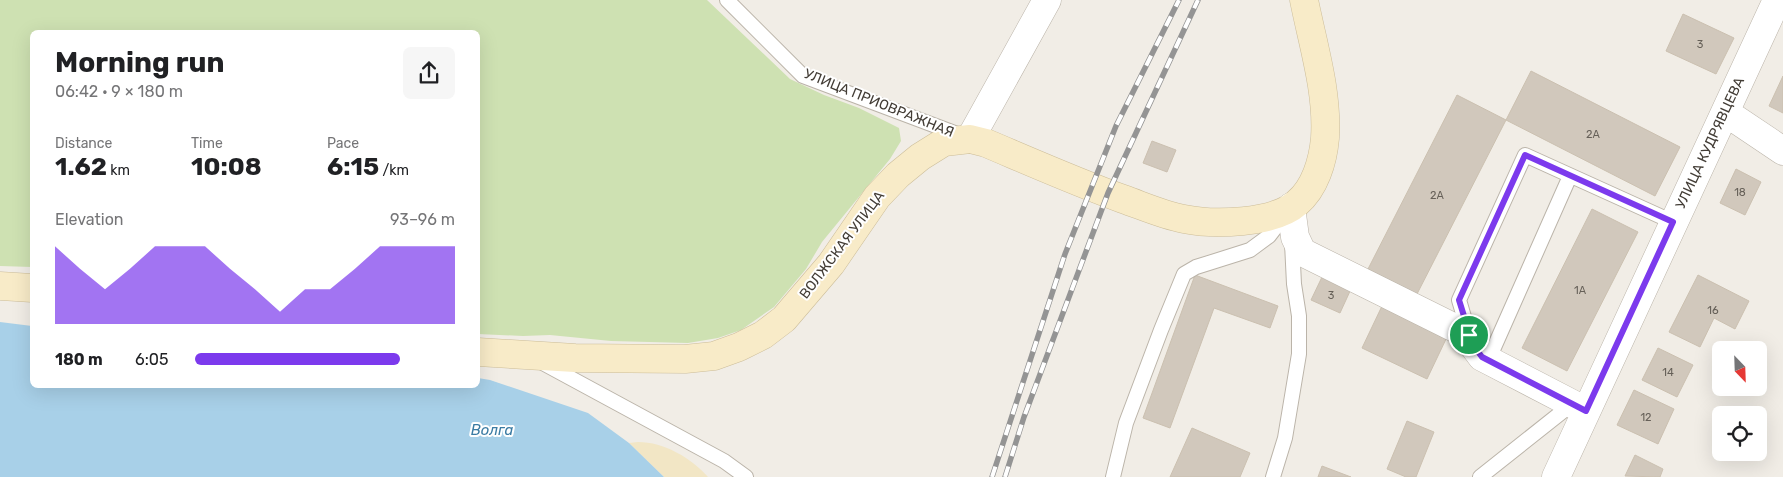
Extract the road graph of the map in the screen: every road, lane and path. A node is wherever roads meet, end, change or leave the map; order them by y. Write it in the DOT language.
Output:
graph roads {
  1 [pos="727,0"];
  2 [pos="1047,0"];
  3 [pos="1304,0"];
  4 [pos="1777,0"];
  5 [pos="1725,112"];
  6 [pos="970,139"];
  7 [pos="1783,151"];
  8 [pos="1570,176"];
  9 [pos="1291,207"];
  10 [pos="1673,222"];
  11 [pos="0,286"];
  12 [pos="30,288"];
  13 [pos="1469,335"];
  14 [pos="480,352"];
  15 [pos="530,355"];
  16 [pos="1488,361"];
  17 [pos="1579,408"];
  18 [pos="746,477"];
  19 [pos="1113,477"];
  20 [pos="1273,477"];
  21 [pos="1480,477"];
  22 [pos="1556,477"];
  1 -- 6 [label="lane, УЛИЦА ПРИОВРАЖНАЯ"];
  2 -- 6 [label="street"];
  3 -- 9 [label="street"];
  4 -- 5 [label="street, УЛИЦА КУДРЯВЦЕВА"];
  5 -- 7 [label="street"];
  5 -- 10 [label="street, УЛИЦА КУДРЯВЦЕВА"];
  6 -- 9 [label="street, ВОЛЖСКАЯ УЛИЦА"];
  6 -- 15 [label="street, ВОЛЖСКАЯ УЛИЦА"];
  8 -- 10 [label="lane"];
  8 -- 13 [label="lane"];
  8 -- 16 [label="lane"];
  9 -- 13 [label="street"];
  9 -- 19 [label="lane"];
  9 -- 20 [label="lane"];
  10 -- 17 [label="street, УЛИЦА КУДРЯВЦЕВА"];
  11 -- 12 [label="street"];
  13 -- 16 [label="street"];
  14 -- 15 [label="street, ВОЛЖСКАЯ УЛИЦА"];
  15 -- 18 [label="lane"];
  16 -- 17 [label="street"];
  17 -- 21 [label="lane"];
  17 -- 22 [label="street, УЛИЦА КУДРЯВЦЕВА"];
}
